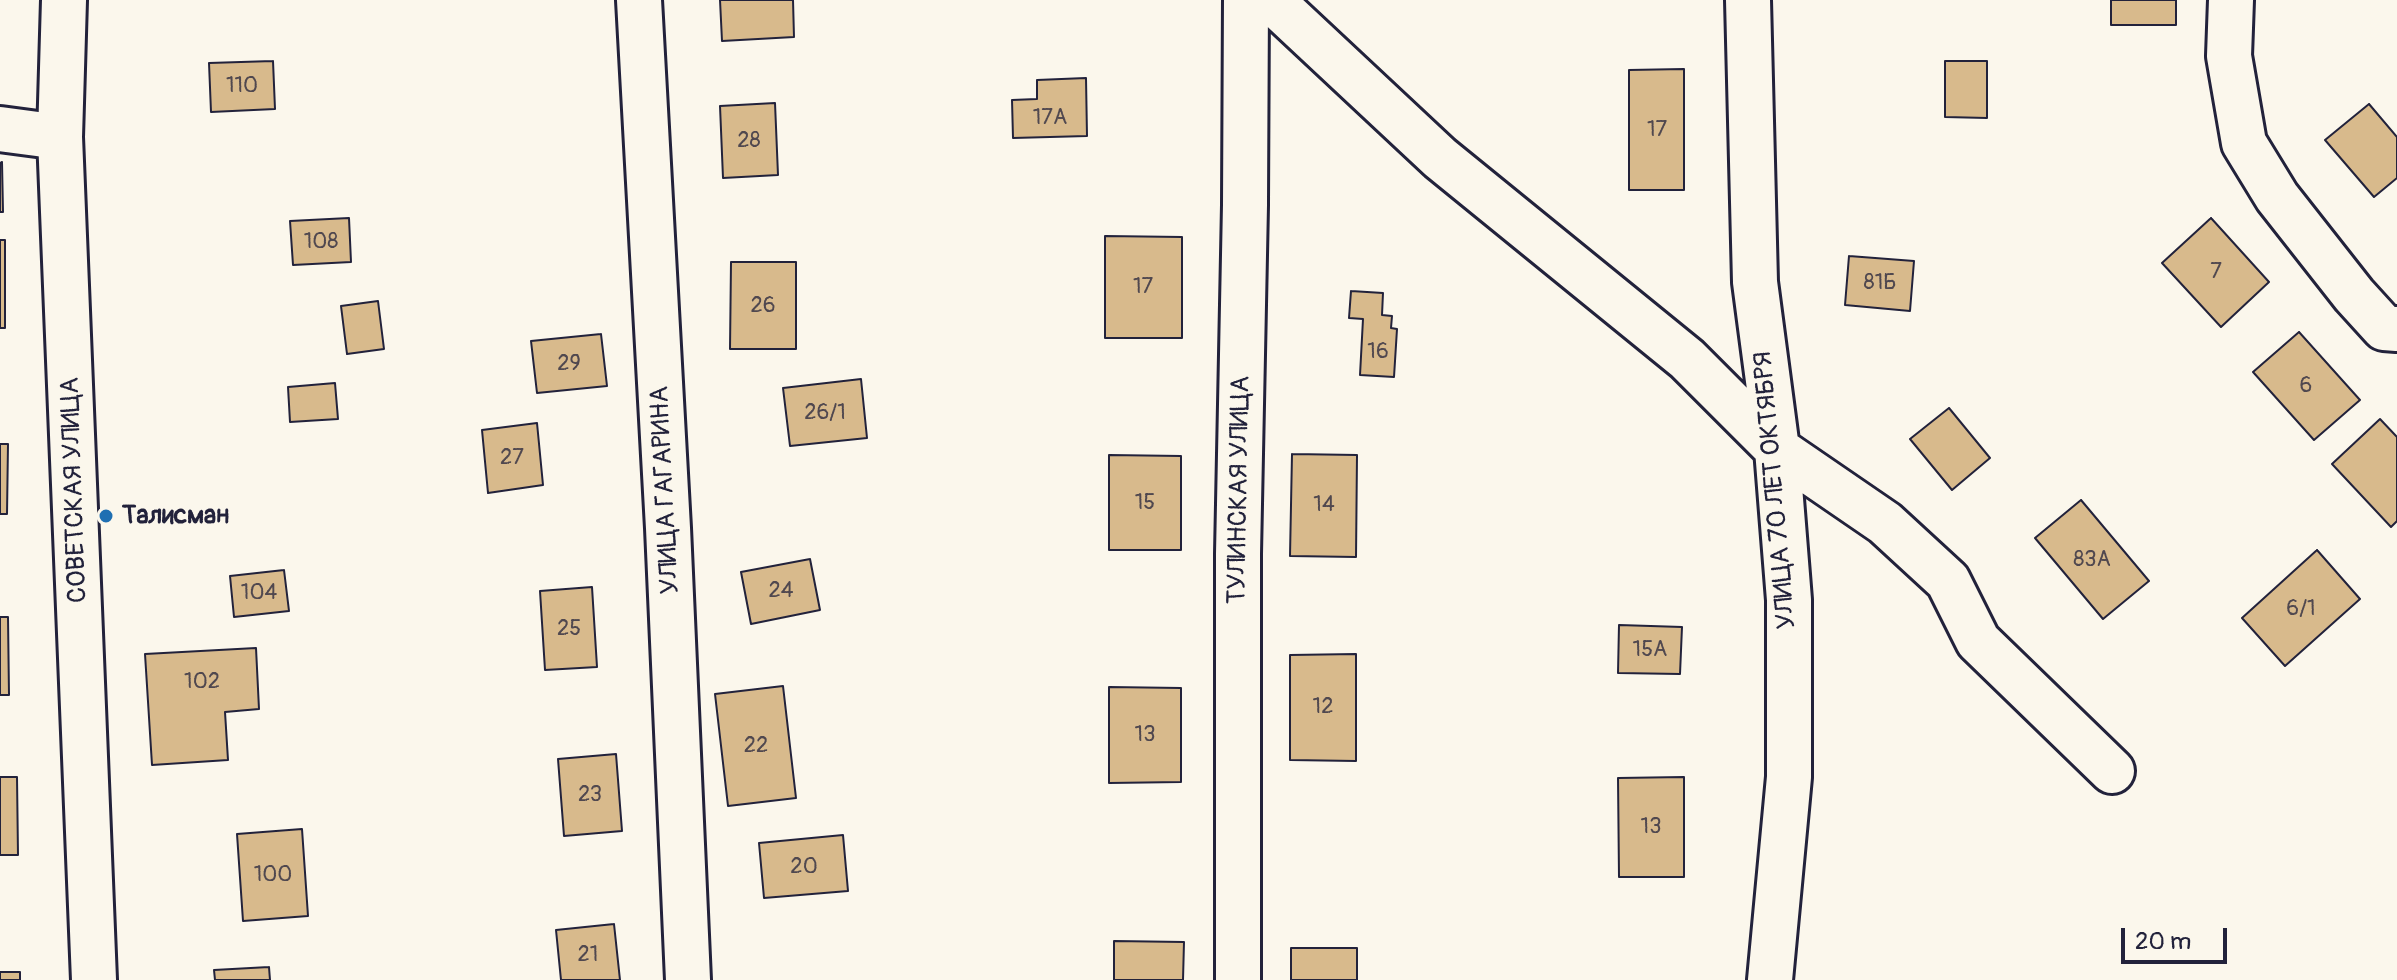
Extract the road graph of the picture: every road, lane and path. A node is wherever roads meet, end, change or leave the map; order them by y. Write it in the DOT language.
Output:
graph roads {
  1 [pos="64,0"];
  2 [pos="639,0"];
  3 [pos="1246,0"];
  4 [pos="1271,0"];
  5 [pos="1748,0"];
  6 [pos="2231,0"];
  7 [pos="0,129"];
  8 [pos="60,137"];
  9 [pos="2397,329"];
  10 [pos="1777,449"];
  11 [pos="2112,771"];
  12 [pos="94,980"];
  13 [pos="688,980"];
  14 [pos="1238,980"];
  15 [pos="1770,980"];
  1 -- 8 [label="street, СОВЕТСКАЯ УЛИЦА"];
  2 -- 13 [label="street, УЛИЦА ГАГАРИНА"];
  3 -- 14 [label="street, ТУЛИНСКАЯ УЛИЦА"];
  4 -- 10 [label="street"];
  5 -- 10 [label="street, УЛИЦА 70 ЛЕТ ОКТЯБРЯ"];
  6 -- 9 [label="street"];
  7 -- 8 [label="street"];
  8 -- 12 [label="street, СОВЕТСКАЯ УЛИЦА"];
  10 -- 11 [label="street"];
  10 -- 15 [label="street, УЛИЦА 70 ЛЕТ ОКТЯБРЯ"];
}
